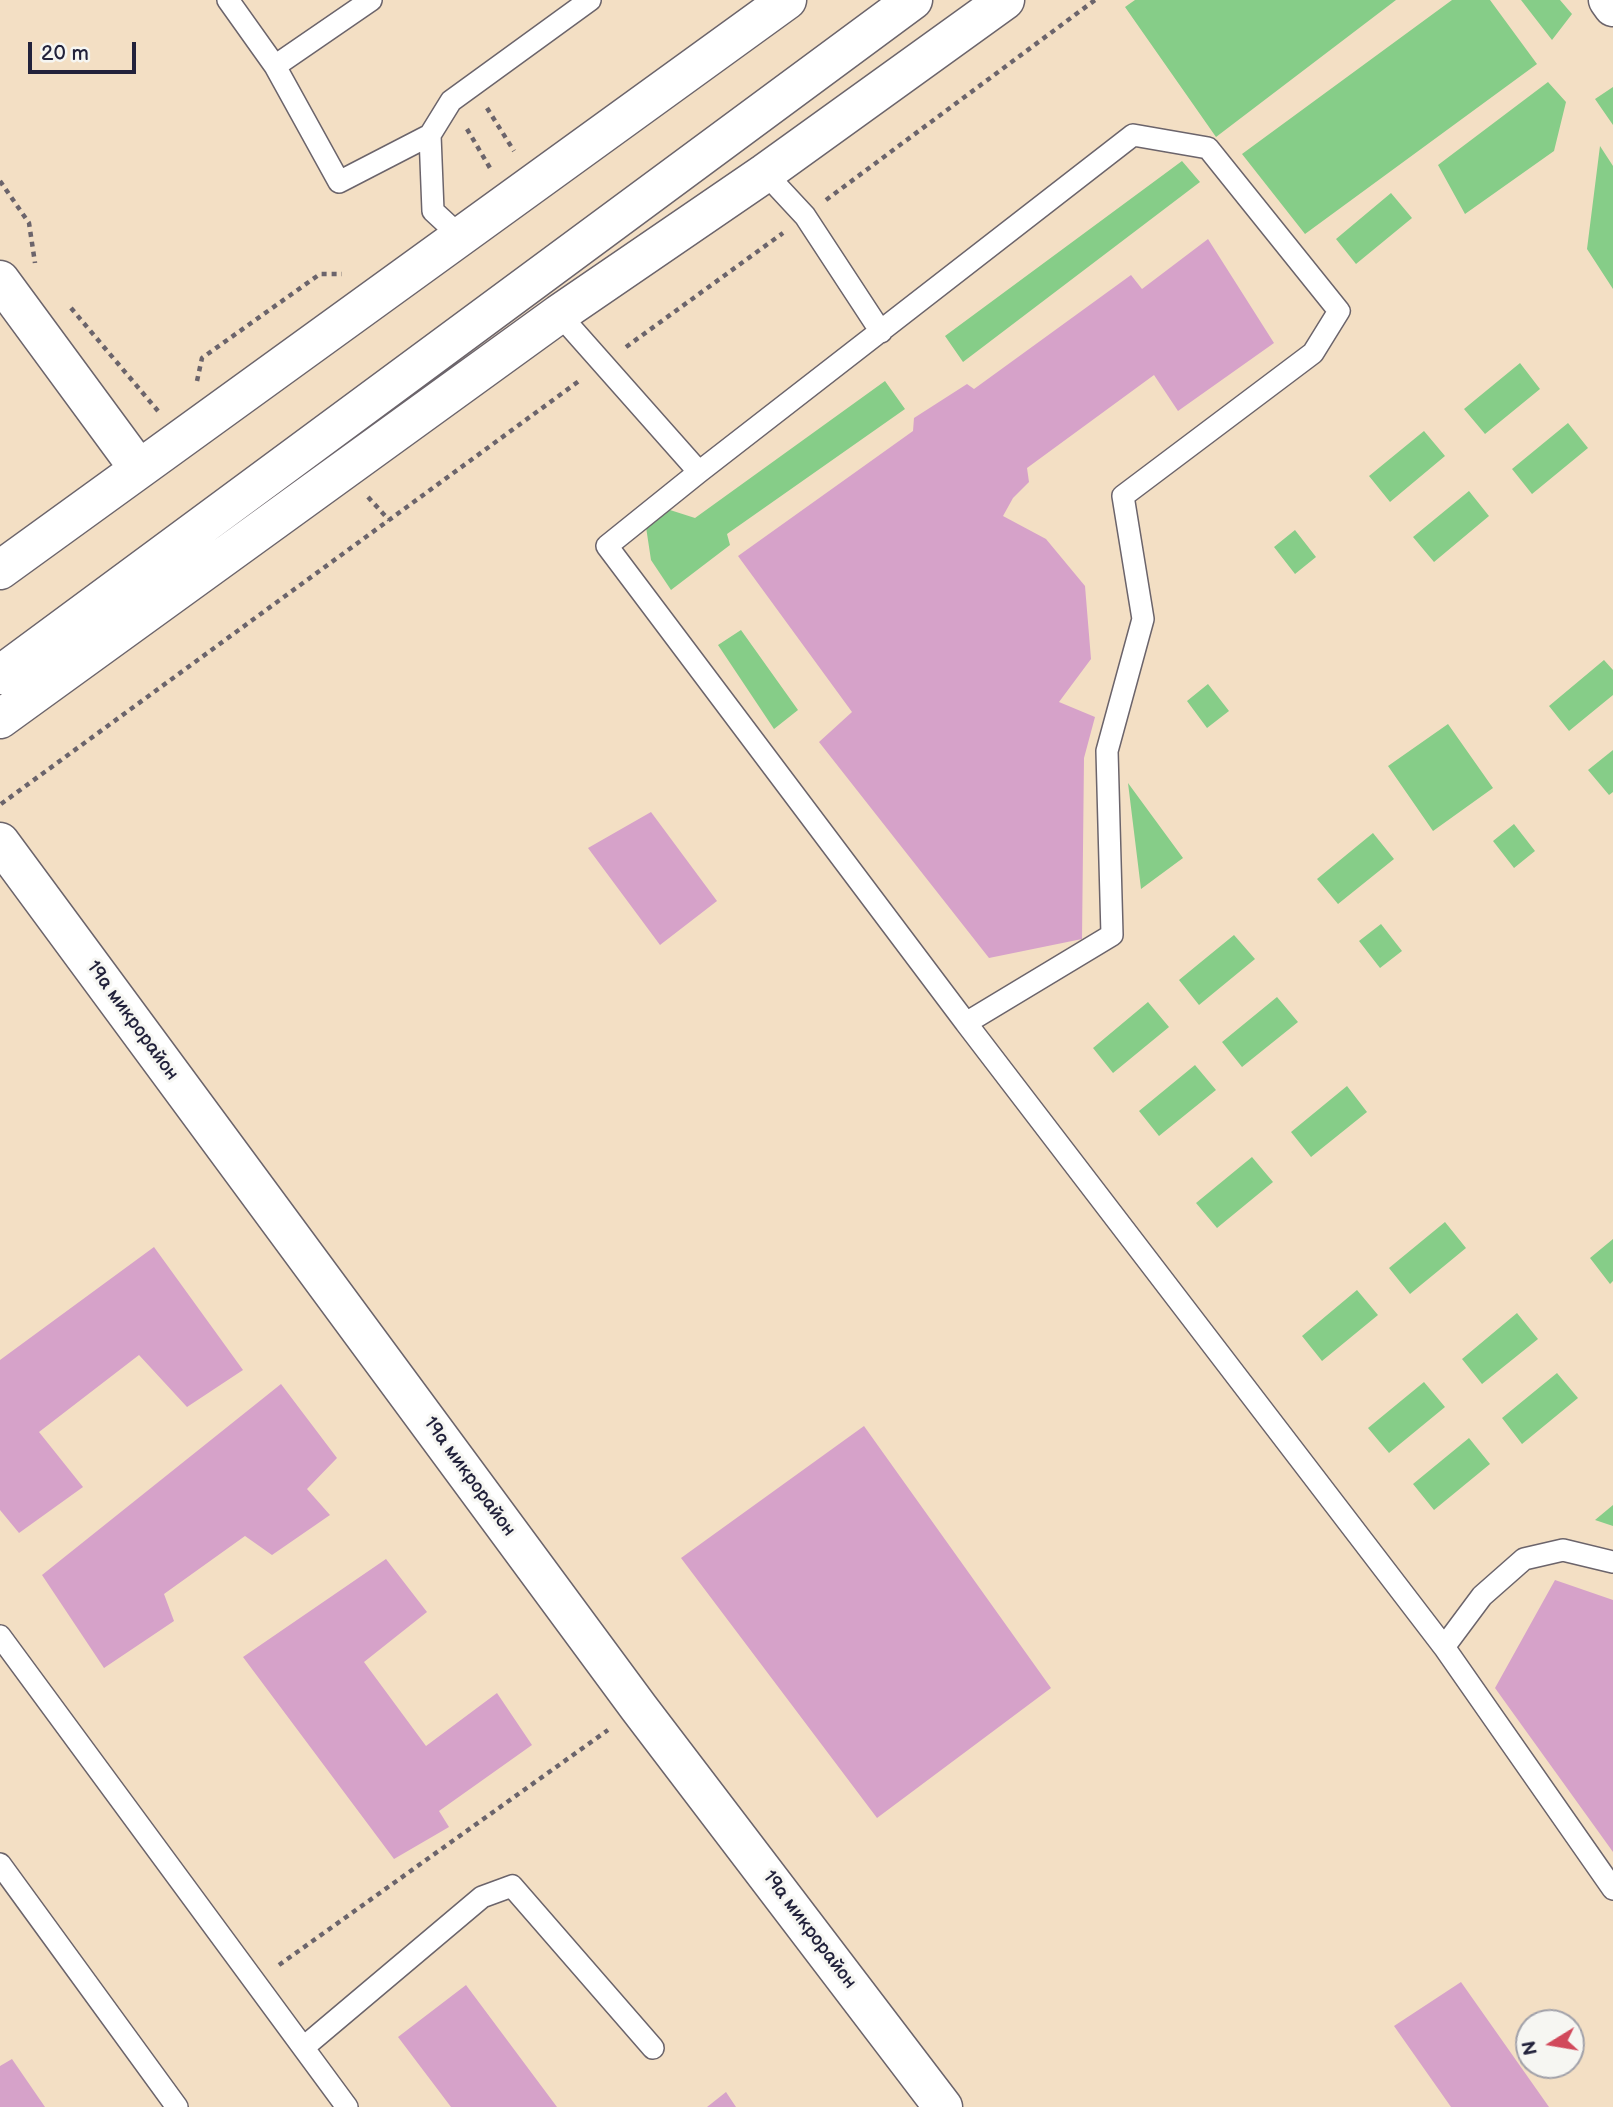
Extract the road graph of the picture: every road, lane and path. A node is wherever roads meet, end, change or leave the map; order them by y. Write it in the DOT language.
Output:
graph roads {
  1 [pos="228,0"];
  2 [pos="371,0"];
  3 [pos="590,0"];
  4 [pos="787,0"];
  5 [pos="913,0"];
  6 [pos="1005,0"];
  7 [pos="1095,0"];
  8 [pos="1608,0"];
  9 [pos="1613,7"];
  10 [pos="275,66"];
  11 [pos="472,85"];
  12 [pos="451,101"];
  13 [pos="430,135"];
  14 [pos="514,151"];
  15 [pos="490,168"];
  16 [pos="765,173"];
  17 [pos="0,181"];
  18 [pos="805,216"];
  19 [pos="460,236"];
  20 [pos="36,266"];
  21 [pos="0,280"];
  22 [pos="62,298"];
  23 [pos="559,314"];
  24 [pos="881,332"];
  25 [pos="604,363"];
  26 [pos="181,439"];
  27 [pos="139,469"];
  28 [pos="699,472"];
  29 [pos="0,570"];
  30 [pos="0,675"];
  31 [pos="0,719"];
  32 [pos="0,804"];
  33 [pos="0,842"];
  34 [pos="966,1023"];
  35 [pos="1613,1562"];
  36 [pos="0,1636"];
  37 [pos="1444,1647"];
  38 [pos="639,1708"];
  39 [pos="0,1864"];
  40 [pos="1613,1889"];
  41 [pos="256,1982"];
  42 [pos="304,2047"];
  43 [pos="653,2048"];
  44 [pos="177,2107"];
  45 [pos="347,2107"];
  46 [pos="943,2107"];
  1 -- 10 [label="lane"];
  2 -- 10 [label="lane"];
  3 -- 11 [label="lane"];
  4 -- 19 [label="street"];
  5 -- 30 [label="street"];
  6 -- 16 [label="street"];
  7 -- 18 [label="path"];
  8 -- 9 [label="street"];
  10 -- 13 [label="lane"];
  11 -- 12 [label="lane"];
  11 -- 14 [label="path"];
  12 -- 13 [label="lane"];
  12 -- 15 [label="path"];
  13 -- 19 [label="lane"];
  16 -- 18 [label="lane"];
  16 -- 23 [label="street"];
  17 -- 20 [label="path"];
  18 -- 24 [label="lane"];
  18 -- 25 [label="path"];
  19 -- 26 [label="street"];
  21 -- 27 [label="street"];
  22 -- 26 [label="path"];
  23 -- 25 [label="lane"];
  23 -- 31 [label="street"];
  24 -- 28 [label="lane"];
  24 -- 34 [label="lane"];
  25 -- 28 [label="lane"];
  25 -- 32 [label="path"];
  26 -- 27 [label="street"];
  27 -- 29 [label="street"];
  28 -- 34 [label="lane"];
  33 -- 38 [label="street, 19а микрорайон"];
  34 -- 37 [label="lane"];
  35 -- 37 [label="lane"];
  36 -- 41 [label="lane"];
  37 -- 40 [label="lane"];
  38 -- 41 [label="path"];
  38 -- 46 [label="street, 19а микрорайон"];
  39 -- 44 [label="lane"];
  41 -- 42 [label="lane"];
  42 -- 43 [label="lane"];
  42 -- 45 [label="lane"];
}
